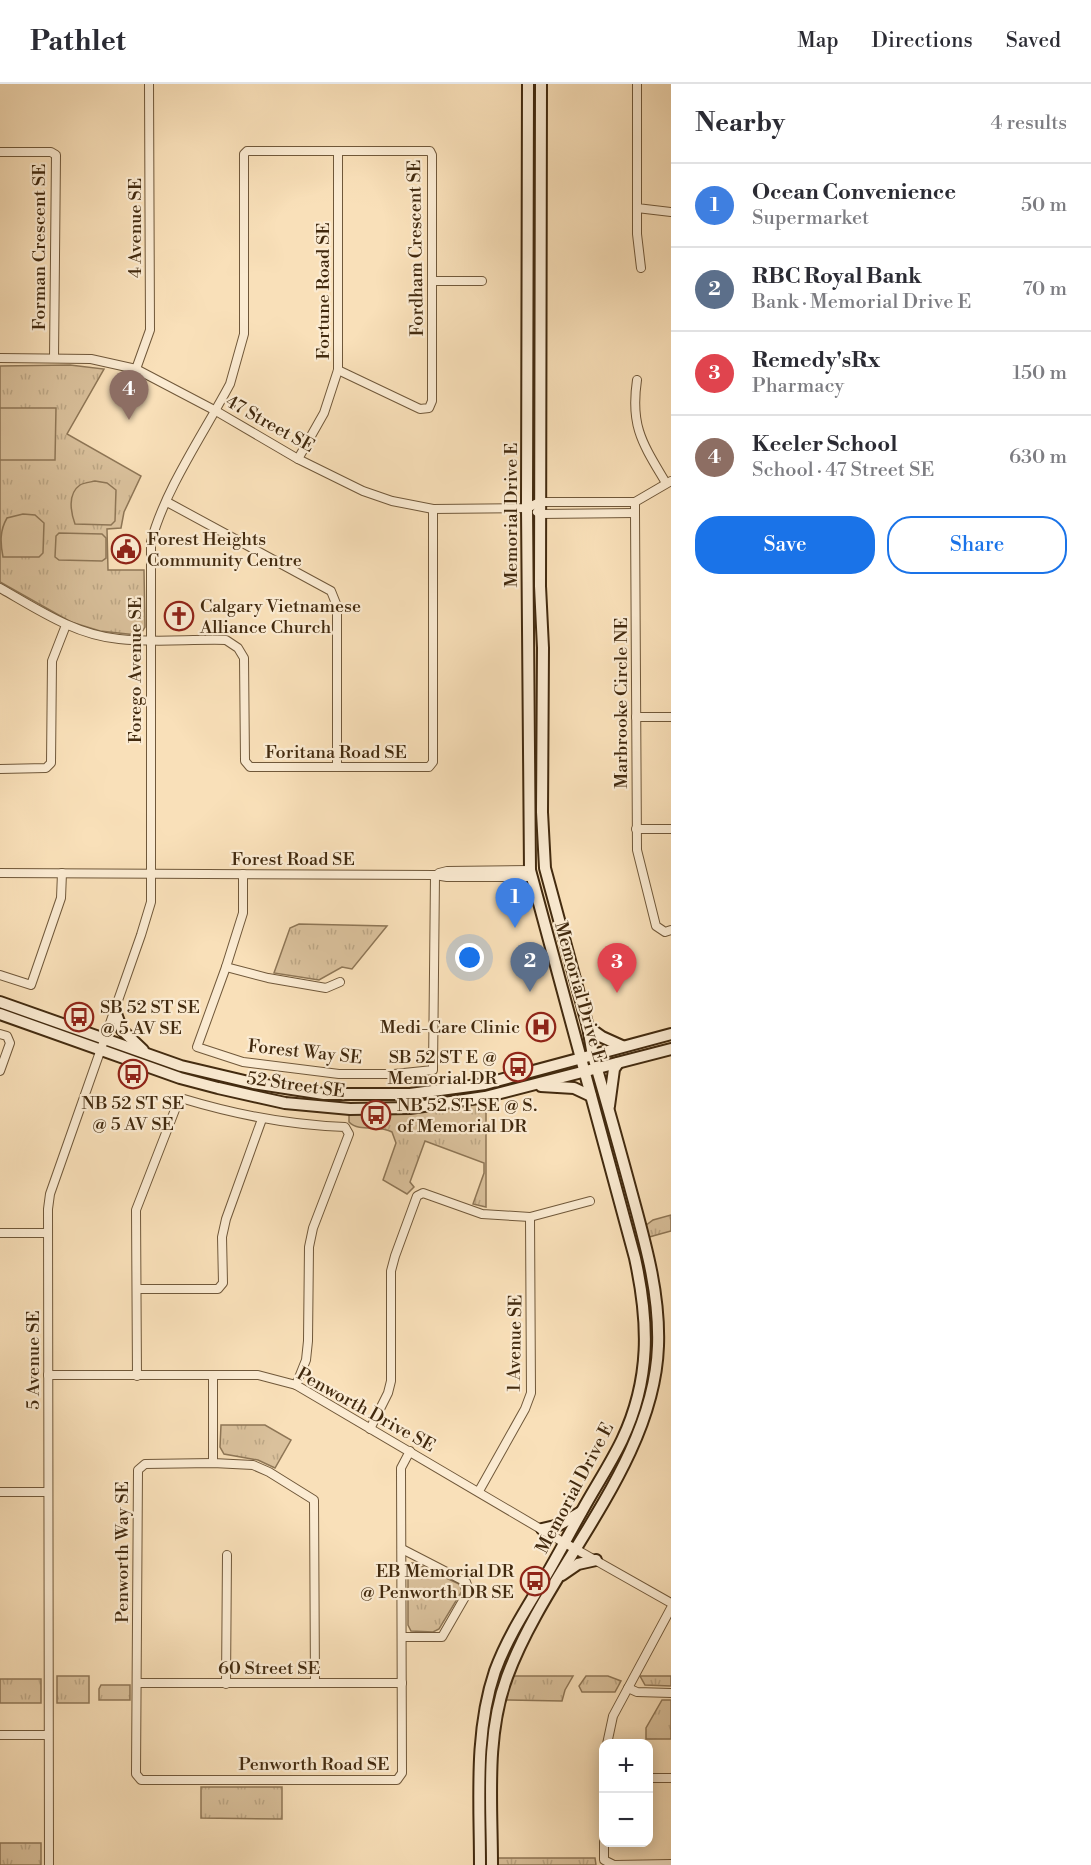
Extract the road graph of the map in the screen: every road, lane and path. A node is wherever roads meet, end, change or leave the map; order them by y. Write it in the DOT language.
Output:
graph roads {
  1 [pos="149,84"];
  2 [pos="528,84"];
  3 [pos="541,84"];
  4 [pos="637,84"];
  5 [pos="338,151"];
  6 [pos="0,152"];
  7 [pos="637,208"];
  8 [pos="671,212"];
  9 [pos="641,268"];
  10 [pos="432,281"];
  11 [pos="482,281"];
  12 [pos="0,358"];
  13 [pos="54,358"];
  14 [pos="136,369"];
  15 [pos="338,370"];
  16 [pos="637,380"];
  17 [pos="216,411"];
  18 [pos="298,459"];
  19 [pos="669,482"];
  20 [pos="166,502"];
  21 [pos="540,502"];
  22 [pos="635,502"];
  23 [pos="527,508"];
  24 [pos="433,509"];
  25 [pos="635,513"];
  26 [pos="540,514"];
  27 [pos="0,588"];
  28 [pos="66,625"];
  29 [pos="150,639"];
  30 [pos="636,717"];
  31 [pos="671,717"];
  32 [pos="337,766"];
  33 [pos="0,769"];
  34 [pos="636,829"];
  35 [pos="671,829"];
  36 [pos="0,873"];
  37 [pos="62,873"];
  38 [pos="151,873"];
  39 [pos="243,874"];
  40 [pos="530,874"];
  41 [pos="435,875"];
  42 [pos="671,930"];
  43 [pos="226,967"];
  44 [pos="0,975"];
  45 [pos="340,982"];
  46 [pos="0,1002"];
  47 [pos="115,1011"];
  48 [pos="0,1014"];
  49 [pos="588,1027"];
  50 [pos="573,1029"];
  51 [pos="0,1034"];
  52 [pos="671,1034"];
  53 [pos="103,1044"];
  54 [pos="622,1046"];
  55 [pos="671,1049"];
  56 [pos="148,1054"];
  57 [pos="593,1056"];
  58 [pos="582,1059"];
  59 [pos="564,1063"];
  60 [pos="618,1063"];
  61 [pos="597,1068"];
  62 [pos="0,1071"];
  63 [pos="585,1071"];
  64 [pos="535,1086"];
  65 [pos="591,1096"];
  66 [pos="609,1110"];
  67 [pos="262,1119"];
  68 [pos="590,1202"];
  69 [pos="530,1217"];
  70 [pos="0,1233"];
  71 [pos="48,1233"];
  72 [pos="137,1289"];
  73 [pos="48,1375"];
  74 [pos="137,1376"];
  75 [pos="213,1376"];
  76 [pos="296,1386"];
  77 [pos="370,1429"];
  78 [pos="410,1451"];
  79 [pos="213,1463"];
  80 [pos="479,1491"];
  81 [pos="0,1492"];
  82 [pos="48,1492"];
  83 [pos="581,1512"];
  84 [pos="542,1529"];
  85 [pos="565,1543"];
  86 [pos="576,1548"];
  87 [pos="402,1549"];
  88 [pos="227,1555"];
  89 [pos="596,1560"];
  90 [pos="559,1576"];
  91 [pos="671,1603"];
  92 [pos="671,1608"];
  93 [pos="402,1637"];
  94 [pos="137,1683"];
  95 [pos="315,1683"];
  96 [pos="402,1683"];
  97 [pos="226,1684"];
  98 [pos="628,1688"];
  99 [pos="671,1693"];
  100 [pos="0,1735"];
  101 [pos="48,1735"];
  102 [pos="608,1739"];
  103 [pos="653,1778"];
  104 [pos="671,1778"];
  105 [pos="604,1847"];
  106 [pos="671,1864"];
  107 [pos="49,1865"];
  108 [pos="480,1865"];
  109 [pos="492,1865"];
  1 -- 14 [label="street, 4 Avenue SE"];
  2 -- 23 [label="main road, Memorial Drive E"];
  3 -- 21 [label="main road, Memorial Drive E"];
  4 -- 7 [label="street"];
  5 -- 10 [label="street, Fordham Crescent SE"];
  5 -- 15 [label="street, Fortune Road SE"];
  5 -- 17 [label="street, Fordham Crescent SE"];
  6 -- 13 [label="street, Forman Crescent SE"];
  7 -- 8 [label="street"];
  7 -- 9 [label="street"];
  10 -- 11 [label="street"];
  10 -- 15 [label="street, Fordham Crescent SE"];
  12 -- 13 [label="street, 47 Street SE"];
  13 -- 14 [label="street, 47 Street SE"];
  14 -- 17 [label="street, 47 Street SE"];
  15 -- 18 [label="street, Fortune Road SE"];
  16 -- 19 [label="street"];
  17 -- 18 [label="street, 47 Street SE"];
  17 -- 20 [label="street, Forego Avenue SE"];
  18 -- 24 [label="street, 47 Street SE"];
  19 -- 22 [label="street"];
  20 -- 29 [label="street, Forego Avenue SE"];
  20 -- 32 [label="street"];
  21 -- 22 [label="street"];
  21 -- 23 [label="street"];
  21 -- 26 [label="main road, Memorial Drive E"];
  22 -- 25 [label="street, Marbrooke Circle NE"];
  23 -- 24 [label="street, 47 Street SE"];
  23 -- 26 [label="street"];
  23 -- 40 [label="main road, Memorial Drive E"];
  24 -- 32 [label="street, Foritana Road SE"];
  25 -- 26 [label="street"];
  25 -- 30 [label="street, Marbrooke Circle NE"];
  26 -- 49 [label="main road, Memorial Drive E"];
  27 -- 28 [label="street, Foritana Road SE"];
  28 -- 29 [label="street, Foritana Road SE"];
  28 -- 33 [label="street"];
  29 -- 32 [label="street, Foritana Road SE"];
  29 -- 38 [label="street, Forego Avenue SE"];
  30 -- 31 [label="street"];
  30 -- 34 [label="street, Marbrooke Circle NE"];
  34 -- 35 [label="street"];
  34 -- 42 [label="street, Marbrooke Circle NE"];
  36 -- 37 [label="street, Forest Road SE"];
  37 -- 38 [label="street, Forest Road SE"];
  37 -- 44 [label="street"];
  38 -- 39 [label="street, Forest Road SE"];
  38 -- 47 [label="street, 5 Avenue SE"];
  39 -- 41 [label="street, Forest Road SE"];
  39 -- 43 [label="street, Forest Way SE"];
  40 -- 41 [label="street, Forest Road SE"];
  40 -- 50 [label="main road, Memorial Drive E"];
  41 -- 43 [label="street, Forest Way SE"];
  43 -- 45 [label="street"];
  46 -- 53 [label="main road, 52 Street SE"];
  47 -- 53 [label="street, 5 Avenue SE"];
  47 -- 56 [label="main road"];
  48 -- 53 [label="main road, 52 Street SE"];
  49 -- 54 [label="main road"];
  49 -- 57 [label="main road, Memorial Drive E"];
  50 -- 58 [label="main road, Memorial Drive E"];
  50 -- 59 [label="main road"];
  51 -- 62 [label="street"];
  52 -- 54 [label="main road, 52 Street SE"];
  53 -- 56 [label="main road, 52 Street SE"];
  53 -- 64 [label="main road, 52 Street SE"];
  53 -- 71 [label="street, 5 Avenue SE"];
  54 -- 57 [label="main road, 52 Street SE"];
  55 -- 60 [label="main road, 52 Street SE"];
  56 -- 59 [label="main road, 52 Street SE"];
  57 -- 58 [label="main road, 52 Street SE"];
  57 -- 61 [label="main road, Memorial Drive E"];
  58 -- 59 [label="main road, 52 Street SE"];
  58 -- 63 [label="main road, Memorial Drive E"];
  60 -- 61 [label="main road, 52 Street SE"];
  60 -- 66 [label="main road"];
  61 -- 63 [label="main road, 52 Street SE"];
  61 -- 66 [label="main road, Memorial Drive E"];
  63 -- 64 [label="main road, 52 Street SE"];
  63 -- 65 [label="main road, Memorial Drive E"];
  64 -- 65 [label="main road"];
  65 -- 83 [label="main road, Memorial Drive E"];
  66 -- 86 [label="main road, Memorial Drive E"];
  67 -- 72 [label="street"];
  67 -- 72 [label="street"];
  67 -- 76 [label="street"];
  68 -- 69 [label="street"];
  69 -- 77 [label="street"];
  69 -- 80 [label="street, 1 Avenue SE"];
  70 -- 71 [label="street"];
  71 -- 73 [label="street, 5 Avenue SE"];
  72 -- 74 [label="street"];
  73 -- 74 [label="street, Penworth Drive SE"];
  73 -- 82 [label="street, 5 Avenue SE"];
  74 -- 75 [label="street, Penworth Drive SE"];
  75 -- 76 [label="street, Penworth Drive SE"];
  75 -- 79 [label="street"];
  76 -- 77 [label="street, Penworth Drive SE"];
  77 -- 78 [label="street, Penworth Drive SE"];
  78 -- 80 [label="street, Penworth Drive SE"];
  78 -- 87 [label="street, Penworth Road SE"];
  79 -- 94 [label="street, Penworth Way SE"];
  79 -- 95 [label="street, Penworth Way SE"];
  80 -- 84 [label="street, Penworth Drive SE"];
  81 -- 82 [label="street"];
  82 -- 101 [label="street, 5 Avenue SE"];
  83 -- 84 [label="main road"];
  83 -- 85 [label="main road, Memorial Drive E"];
  84 -- 85 [label="street, Penworth Drive SE"];
  85 -- 86 [label="street, Penworth Drive SE"];
  85 -- 108 [label="main road, Memorial Drive E"];
  86 -- 89 [label="street, Penworth Drive SE"];
  86 -- 90 [label="main road, Memorial Drive E"];
  87 -- 93 [label="street, Penworth Road SE"];
  87 -- 93 [label="street"];
  88 -- 97 [label="street"];
  89 -- 90 [label="main road"];
  89 -- 91 [label="street, Penworth Drive SE"];
  90 -- 109 [label="main road, Memorial Drive E"];
  92 -- 98 [label="street"];
  93 -- 96 [label="street, Penworth Road SE"];
  94 -- 96 [label="street, Penworth Road SE"];
  94 -- 97 [label="street, 60 Street SE"];
  95 -- 96 [label="street, 60 Street SE"];
  95 -- 97 [label="street, 60 Street SE"];
  98 -- 99 [label="street"];
  98 -- 102 [label="street"];
  100 -- 101 [label="street"];
  101 -- 107 [label="street, 5 Avenue SE"];
  103 -- 104 [label="street"];
  105 -- 106 [label="street"];
}
